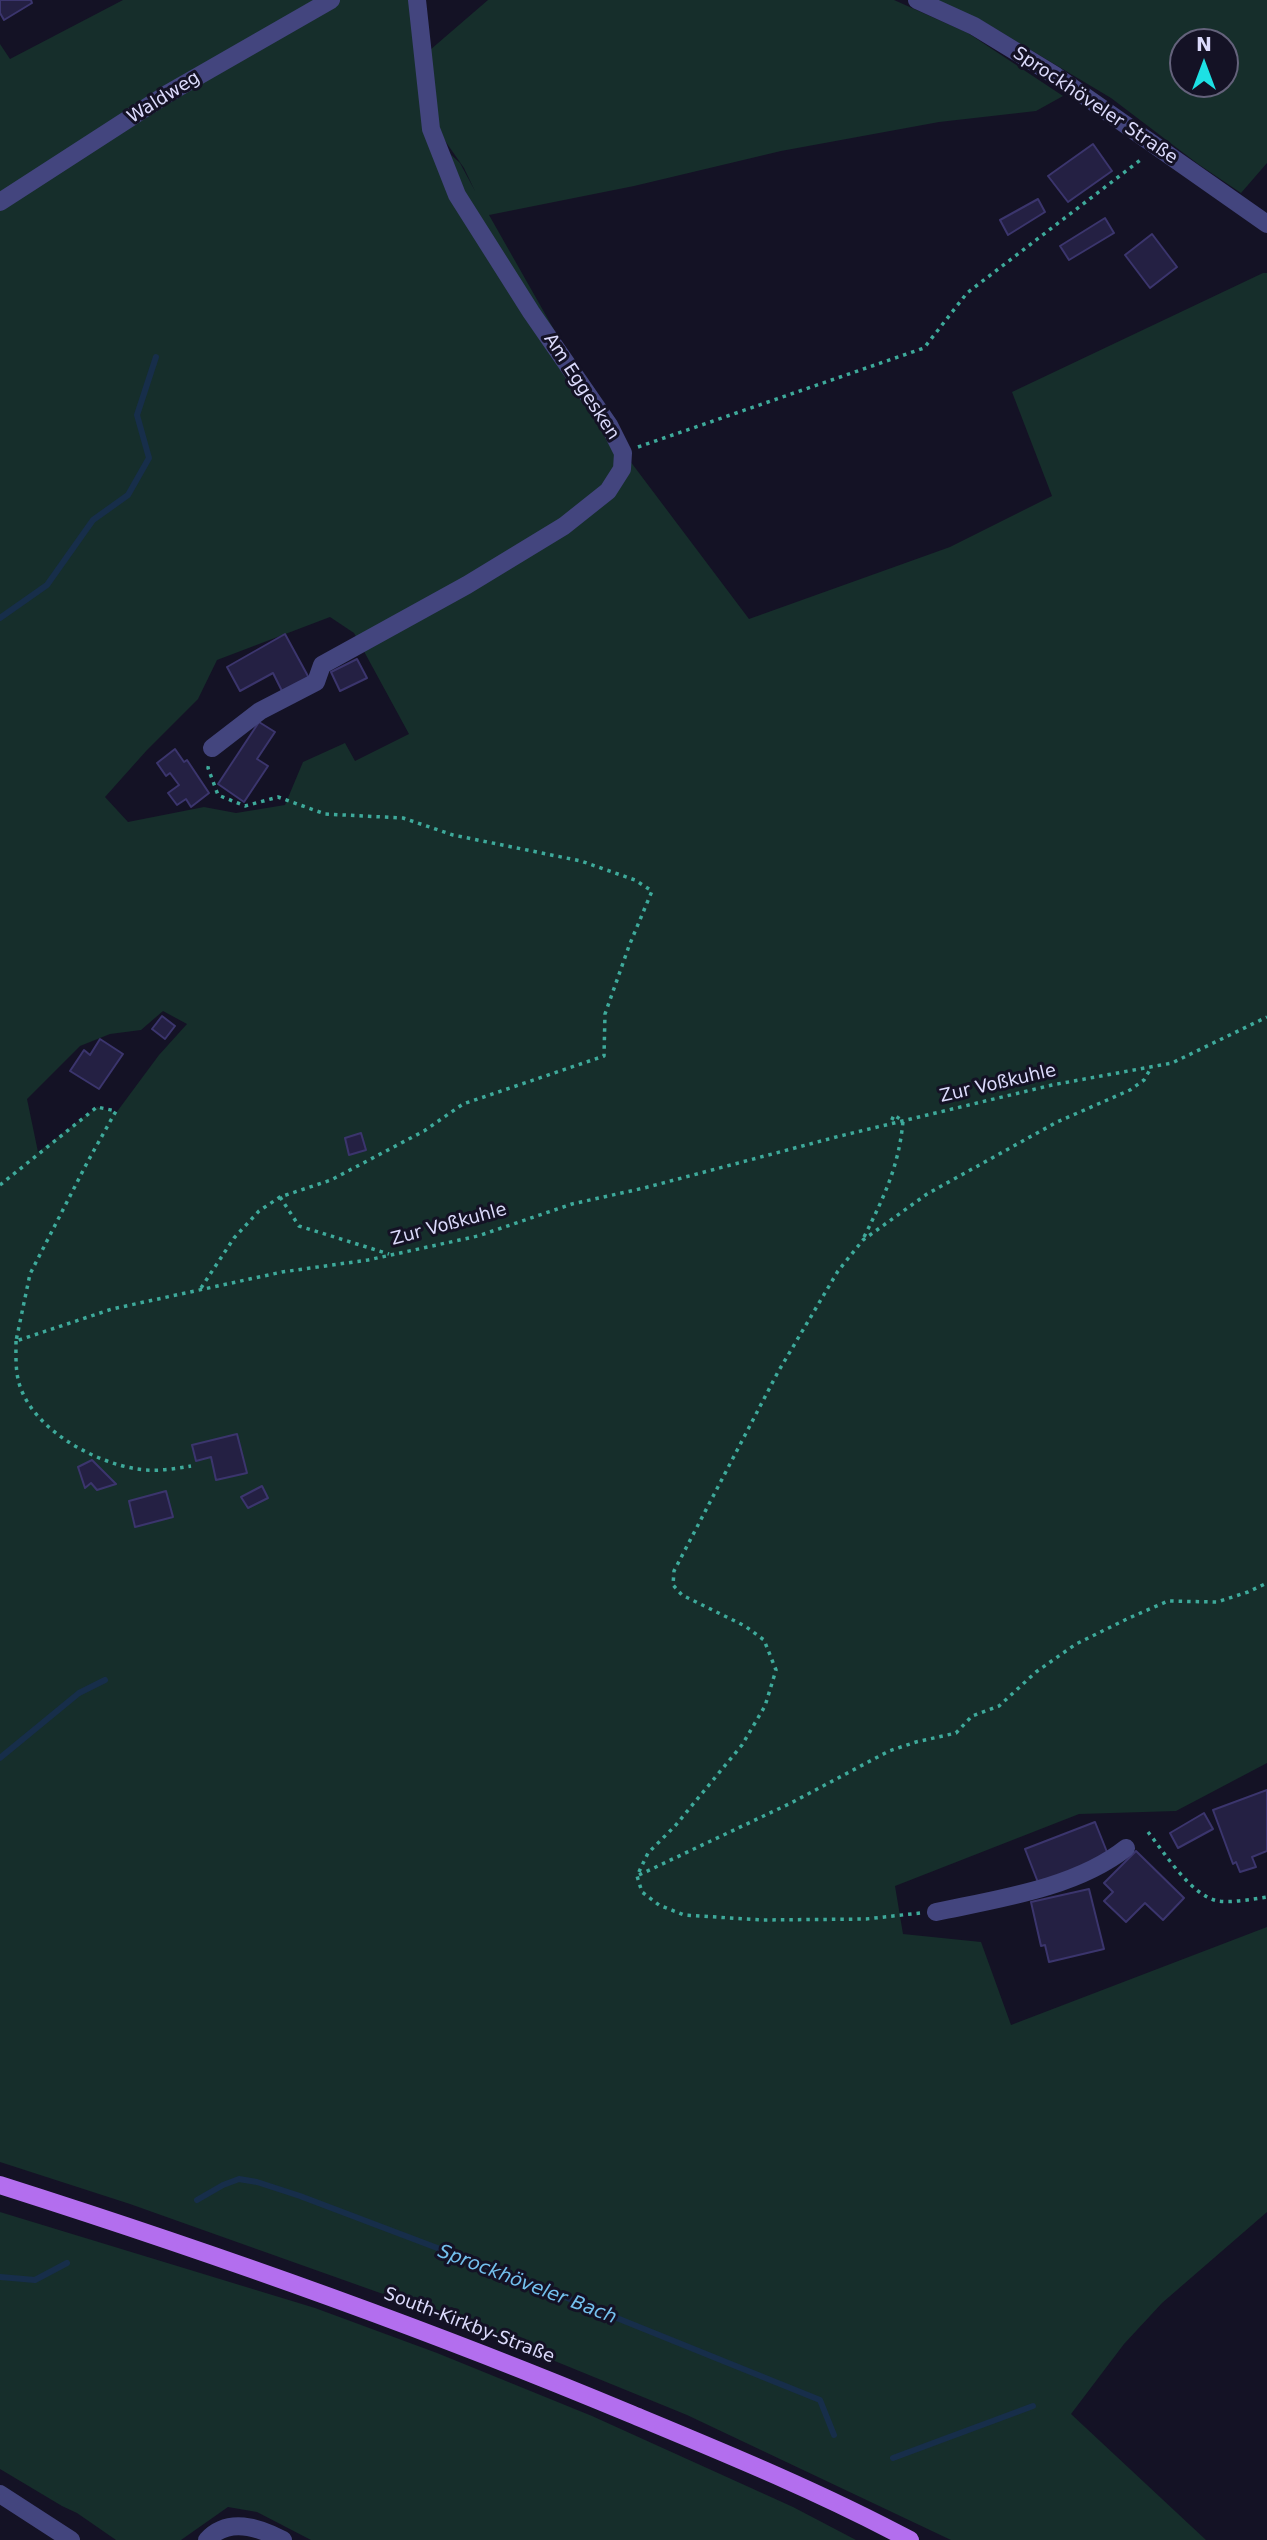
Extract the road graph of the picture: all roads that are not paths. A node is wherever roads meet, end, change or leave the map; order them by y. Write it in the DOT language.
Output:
graph roads {
  1 [pos="331,0"];
  2 [pos="417,0"];
  3 [pos="917,0"];
  4 [pos="0,202"];
  5 [pos="1267,224"];
  6 [pos="212,748"];
  7 [pos="1126,1848"];
  8 [pos="936,1912"];
  9 [pos="0,2185"];
  10 [pos="0,2494"];
  11 [pos="71,2540"];
  12 [pos="207,2540"];
  13 [pos="283,2540"];
  14 [pos="910,2540"];
  1 -- 4 [label="street, Waldweg"];
  2 -- 6 [label="street, Am Eggesken"];
  3 -- 5 [label="street, Sprockhöveler Straße"];
  7 -- 8 [label="street"];
  9 -- 14 [label="main road, South-Kirkby-Straße"];
  10 -- 11 [label="street"];
  12 -- 13 [label="street"];
}
